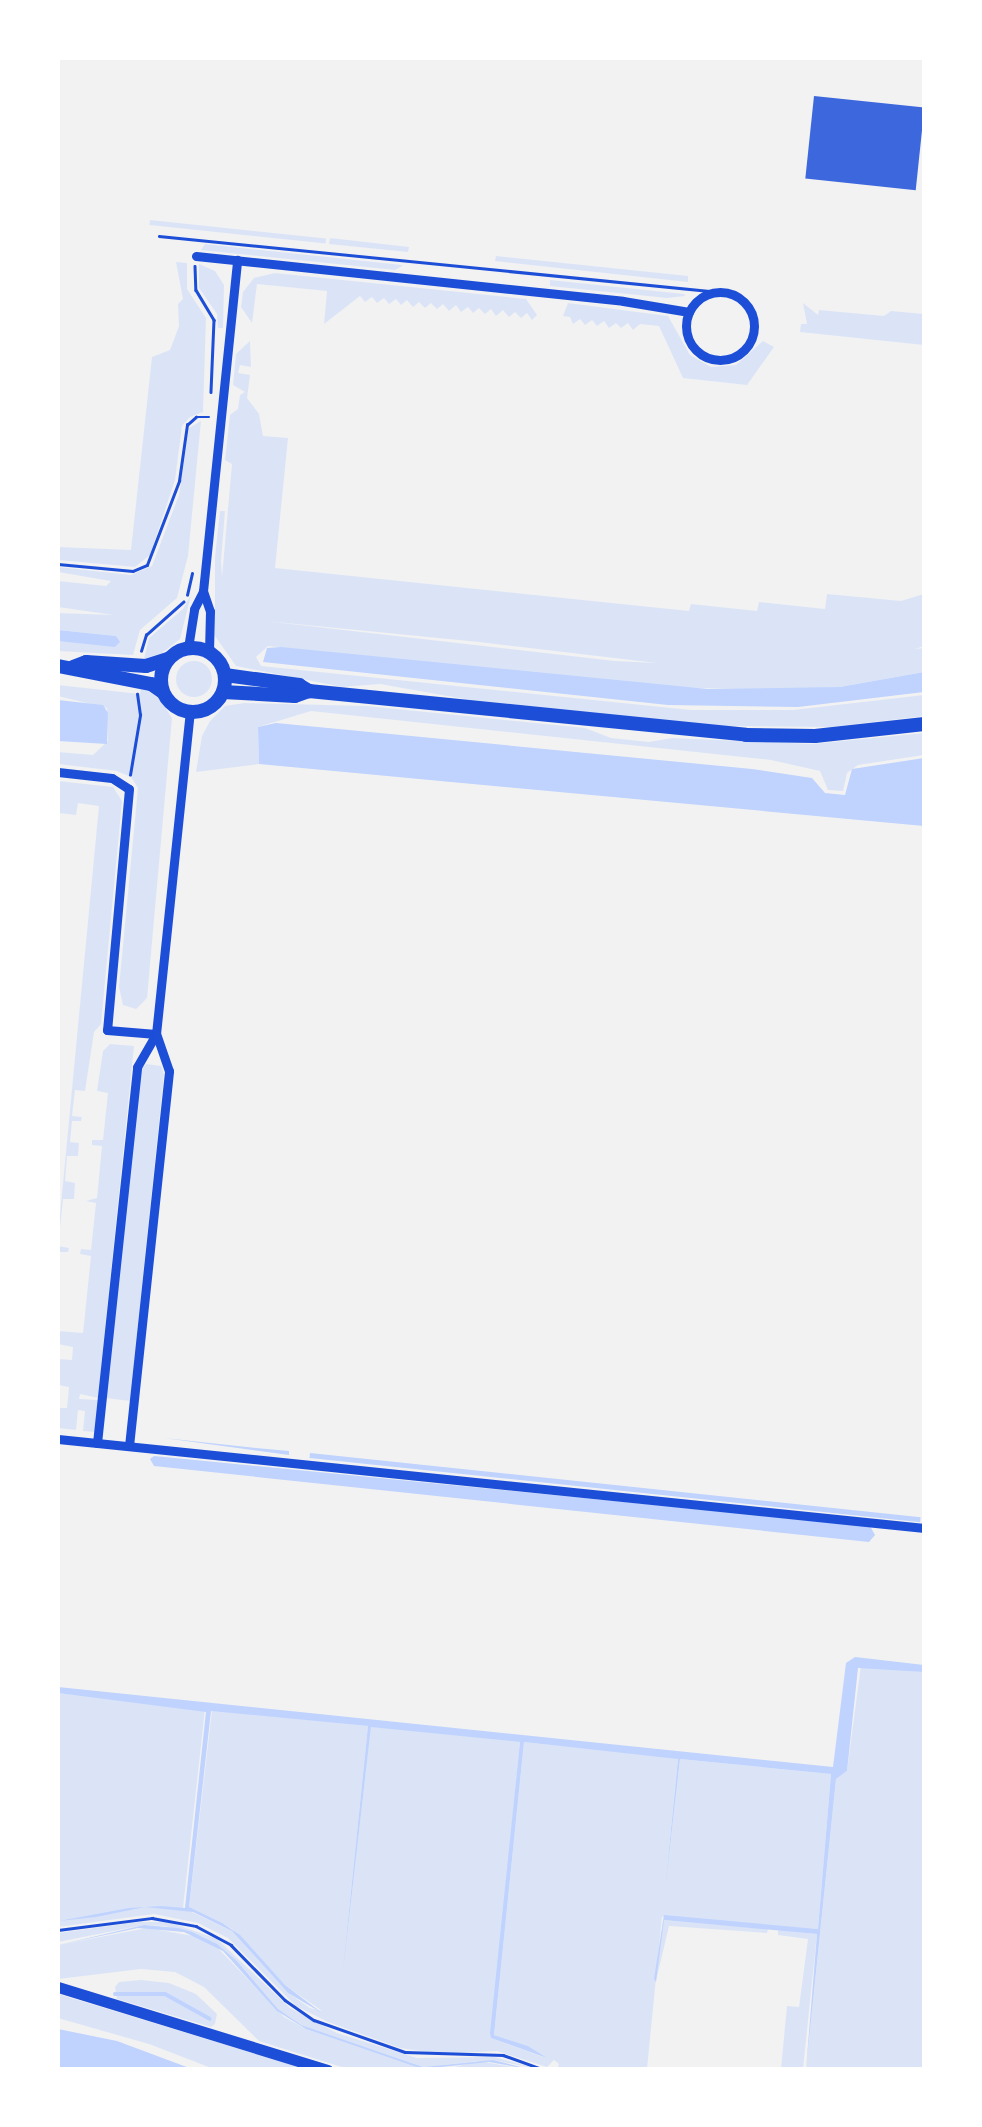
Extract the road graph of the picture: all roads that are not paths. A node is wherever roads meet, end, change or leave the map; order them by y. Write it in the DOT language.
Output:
graph roads {
  1 [pos="195,260"];
  2 [pos="237,260"];
  3 [pos="689,312"];
  4 [pos="203,591"];
  5 [pos="188,648"];
  6 [pos="208,652"];
  7 [pos="169,659"];
  8 [pos="65,666"];
  9 [pos="225,675"];
  10 [pos="310,691"];
  11 [pos="164,692"];
  12 [pos="224,692"];
  13 [pos="190,712"];
  14 [pos="924,724"];
  15 [pos="58,772"];
  16 [pos="156,1034"];
  17 [pos="58,1439"];
  18 [pos="97,1443"];
  19 [pos="129,1446"];
  20 [pos="924,1528"];
  21 [pos="58,1987"];
  22 [pos="328,2070"];
  1 -- 2 [label="street"];
  2 -- 3 [label="street"];
  2 -- 4 [label="street"];
  3 -- 3 [label="street"];
  4 -- 5 [label="street"];
  4 -- 6 [label="street"];
  5 -- 6 [label="main road"];
  5 -- 7 [label="main road"];
  6 -- 9 [label="main road"];
  7 -- 8 [label="main road"];
  7 -- 11 [label="main road"];
  8 -- 11 [label="main road"];
  9 -- 10 [label="main road"];
  9 -- 12 [label="main road"];
  10 -- 12 [label="main road"];
  10 -- 14 [label="main road"];
  11 -- 13 [label="main road"];
  12 -- 13 [label="main road"];
  13 -- 16 [label="street"];
  15 -- 16 [label="street"];
  16 -- 18 [label="street"];
  16 -- 19 [label="street"];
  17 -- 18 [label="street"];
  18 -- 19 [label="street"];
  19 -- 20 [label="street"];
  21 -- 22 [label="street"];
}
